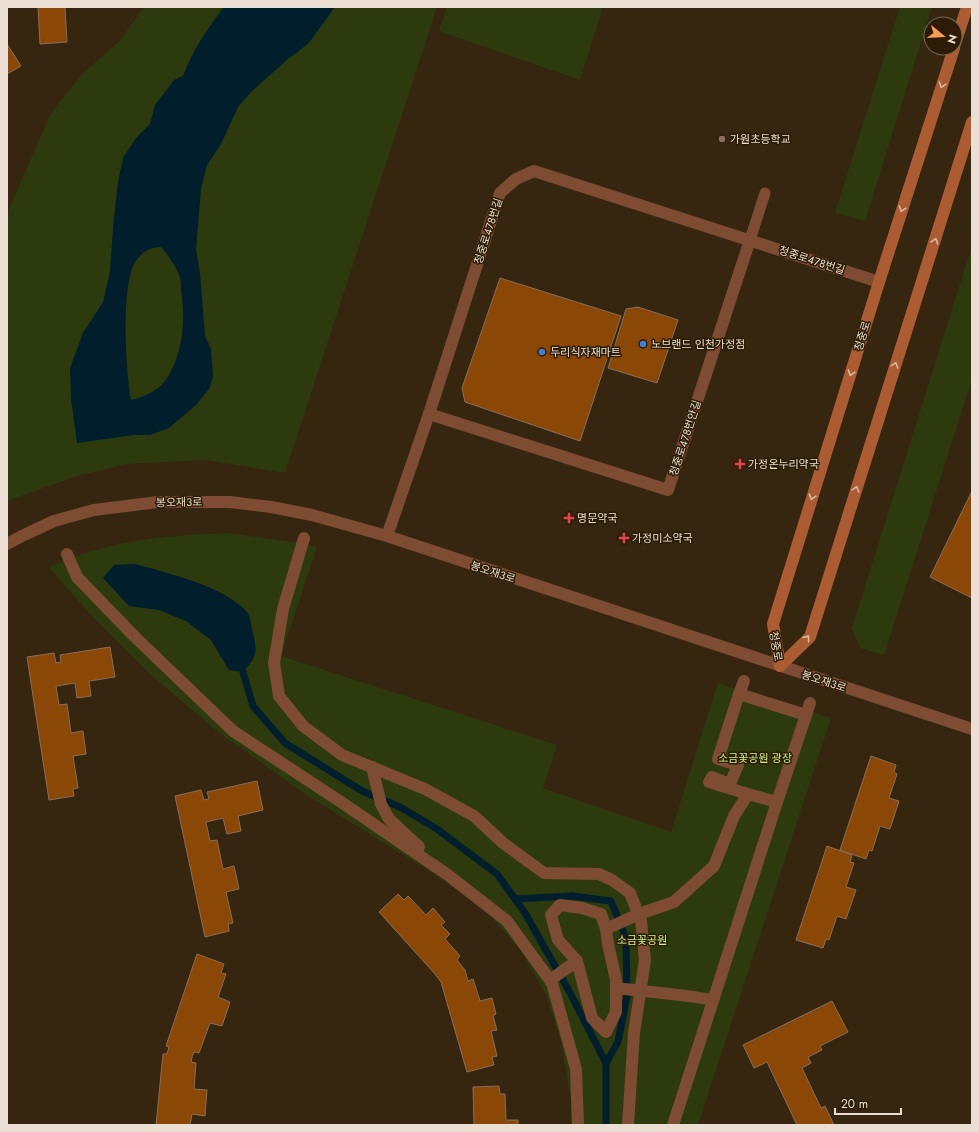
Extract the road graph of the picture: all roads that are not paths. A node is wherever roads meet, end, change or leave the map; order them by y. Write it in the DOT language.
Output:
graph roads {
  1 [pos="967,7"];
  2 [pos="963,19"];
  3 [pos="951,56"];
  4 [pos="972,122"];
  5 [pos="765,193"];
  6 [pos="750,240"];
  7 [pos="879,282"];
  8 [pos="429,414"];
  9 [pos="387,536"];
  10 [pos="304,538"];
  11 [pos="7,544"];
  12 [pos="67,554"];
  13 [pos="780,666"];
  14 [pos="744,681"];
  15 [pos="739,694"];
  16 [pos="810,703"];
  17 [pos="806,715"];
  18 [pos="972,729"];
  19 [pos="372,767"];
  20 [pos="748,794"];
  21 [pos="777,802"];
  22 [pos="448,875"];
  23 [pos="638,914"];
  24 [pos="606,929"];
  25 [pos="577,961"];
  26 [pos="550,980"];
  27 [pos="616,988"];
  28 [pos="640,991"];
  29 [pos="713,1000"];
  30 [pos="578,1125"];
  31 [pos="628,1125"];
  32 [pos="673,1125"];
  1 -- 2 [label="street"];
  3 -- 7 [label="street, 청중로, one-way"];
  13 -- 4 [label="street, 청중로, one-way"];
  5 -- 6 [label="lane"];
  6 -- 7 [label="street, 청중로478번길"];
  6 -- 8 [label="street, 청중로478번길"];
  6 -- 8 [label="street, 청중로478번안길"];
  7 -- 13 [label="street, 청중로, one-way"];
  8 -- 9 [label="street, 청중로478번길"];
  9 -- 11 [label="street, 봉오재3로"];
  9 -- 13 [label="street, 봉오재3로"];
  10 -- 19 [label="street"];
  12 -- 22 [label="street"];
  13 -- 18 [label="street, 봉오재3로"];
  14 -- 15 [label="street"];
  15 -- 17 [label="street"];
  15 -- 20 [label="street"];
  16 -- 17 [label="street"];
  17 -- 21 [label="street"];
  19 -- 22 [label="street"];
  19 -- 23 [label="street"];
  20 -- 21 [label="street"];
  20 -- 23 [label="street"];
  21 -- 29 [label="street"];
  22 -- 26 [label="street"];
  23 -- 24 [label="street"];
  23 -- 28 [label="street"];
  24 -- 25 [label="street"];
  24 -- 27 [label="street"];
  25 -- 26 [label="street"];
  25 -- 27 [label="street"];
  26 -- 30 [label="street"];
  27 -- 28 [label="street"];
  28 -- 29 [label="street"];
  28 -- 31 [label="street"];
  29 -- 32 [label="street"];
}
